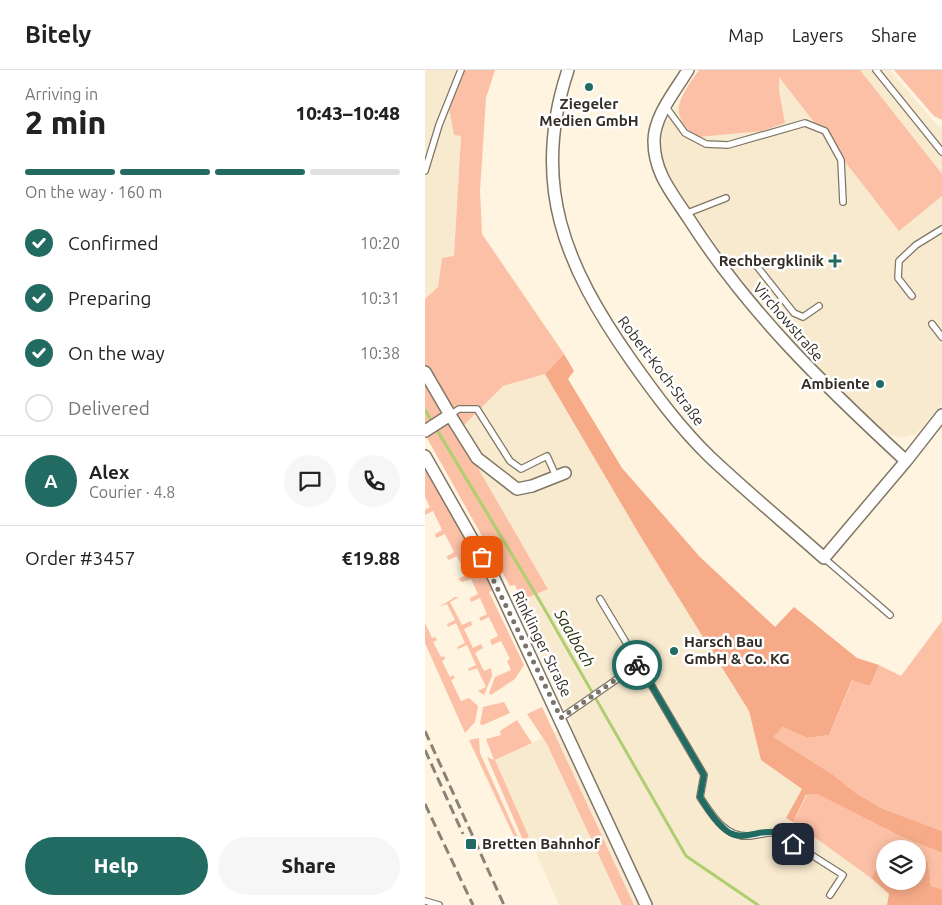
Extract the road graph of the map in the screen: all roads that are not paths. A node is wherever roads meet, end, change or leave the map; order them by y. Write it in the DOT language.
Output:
graph roads {
  1 [pos="461,70"];
  2 [pos="568,70"];
  3 [pos="688,70"];
  4 [pos="876,70"];
  5 [pos="666,107"];
  6 [pos="942,152"];
  7 [pos="425,171"];
  8 [pos="726,198"];
  9 [pos="843,202"];
  10 [pos="685,214"];
  11 [pos="942,229"];
  12 [pos="722,268"];
  13 [pos="912,296"];
  14 [pos="819,306"];
  15 [pos="932,324"];
  16 [pos="942,337"];
  17 [pos="425,372"];
  18 [pos="942,415"];
  19 [pos="447,417"];
  20 [pos="425,431"];
  21 [pos="425,456"];
  22 [pos="906,460"];
  23 [pos="561,474"];
  24 [pos="824,558"];
  25 [pos="600,599"];
  26 [pos="890,615"];
  27 [pos="639,664"];
  28 [pos="561,718"];
  29 [pos="830,895"];
  30 [pos="425,901"];
  31 [pos="439,905"];
  32 [pos="647,905"];
  1 -- 7 [label="lane"];
  2 -- 24 [label="street, Robert-Koch-Straße"];
  3 -- 5 [label="street, Virchowstraße"];
  4 -- 6 [label="lane"];
  5 -- 9 [label="lane"];
  5 -- 10 [label="street, Virchowstraße"];
  8 -- 10 [label="lane"];
  10 -- 12 [label="street, Virchowstraße"];
  11 -- 13 [label="lane"];
  12 -- 14 [label="lane"];
  12 -- 22 [label="street, Virchowstraße"];
  15 -- 16 [label="lane"];
  17 -- 19 [label="street"];
  18 -- 22 [label="street"];
  19 -- 20 [label="street"];
  19 -- 23 [label="street"];
  19 -- 23 [label="lane"];
  21 -- 28 [label="street, Rinklinger Straße"];
  22 -- 24 [label="street"];
  24 -- 26 [label="lane, Robert-Koch-Straße"];
  25 -- 27 [label="lane"];
  27 -- 28 [label="lane"];
  27 -- 29 [label="lane"];
  28 -- 32 [label="street, Rinklinger Straße"];
  30 -- 31 [label="lane"];
}
